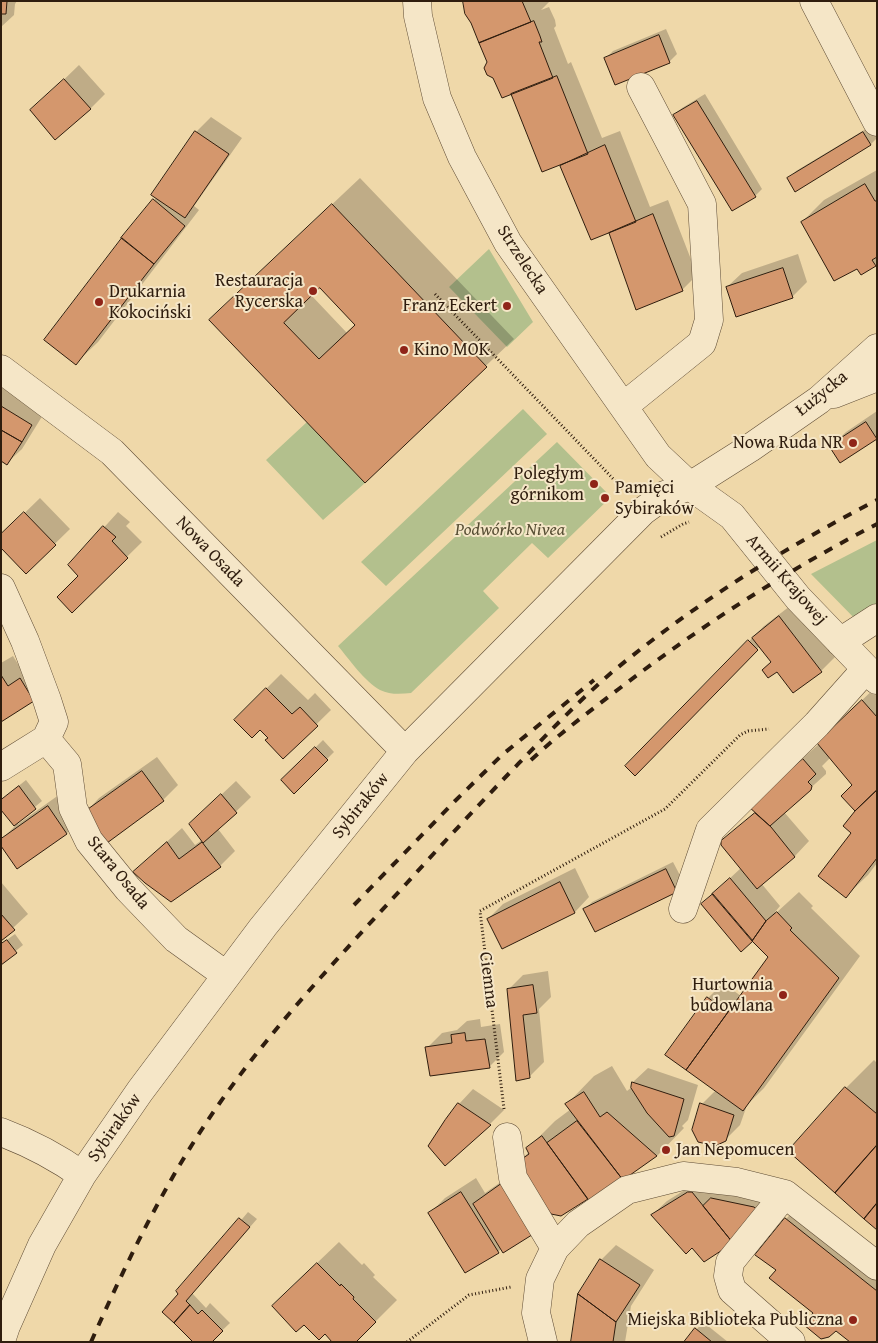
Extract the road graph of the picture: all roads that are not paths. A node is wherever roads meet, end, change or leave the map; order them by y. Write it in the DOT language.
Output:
graph roads {
  1 [pos="417,1"];
  2 [pos="814,1"];
  3 [pos="641,88"];
  4 [pos="877,122"];
  5 [pos="877,348"];
  6 [pos="1,368"];
  7 [pos="877,377"];
  8 [pos="819,400"];
  9 [pos="624,406"];
  10 [pos="690,486"];
  11 [pos="1,588"];
  12 [pos="877,618"];
  13 [pos="840,642"];
  14 [pos="872,674"];
  15 [pos="46,739"];
  16 [pos="405,752"];
  17 [pos="1,767"];
  18 [pos="682,909"];
  19 [pos="226,975"];
  20 [pos="1,1132"];
  21 [pos="508,1136"];
  22 [pos="82,1175"];
  23 [pos="785,1194"];
  24 [pos="555,1248"];
  25 [pos="877,1266"];
  26 [pos="1,1341"];
  27 [pos="542,1342"];
  28 [pos="791,1342"];
  1 -- 9 [label="street, Strzelecka"];
  2 -- 4 [label="street"];
  3 -- 9 [label="street"];
  5 -- 8 [label="street, Łużycka"];
  6 -- 16 [label="street, Nowa Osada"];
  7 -- 8 [label="street"];
  8 -- 10 [label="street, Łużycka"];
  9 -- 10 [label="street, Strzelecka"];
  10 -- 13 [label="street, Armii Krajowej"];
  10 -- 16 [label="street, Sybiraków"];
  11 -- 15 [label="street"];
  12 -- 13 [label="street"];
  13 -- 14 [label="street, Armii Krajowej"];
  14 -- 18 [label="street"];
  15 -- 17 [label="street"];
  15 -- 19 [label="street, Stara Osada"];
  16 -- 19 [label="street, Sybiraków"];
  19 -- 22 [label="street, Sybiraków"];
  20 -- 22 [label="street"];
  21 -- 24 [label="street"];
  22 -- 26 [label="street, Sybiraków"];
  23 -- 24 [label="street"];
  23 -- 25 [label="street"];
  23 -- 28 [label="street"];
  24 -- 27 [label="street"];
}
